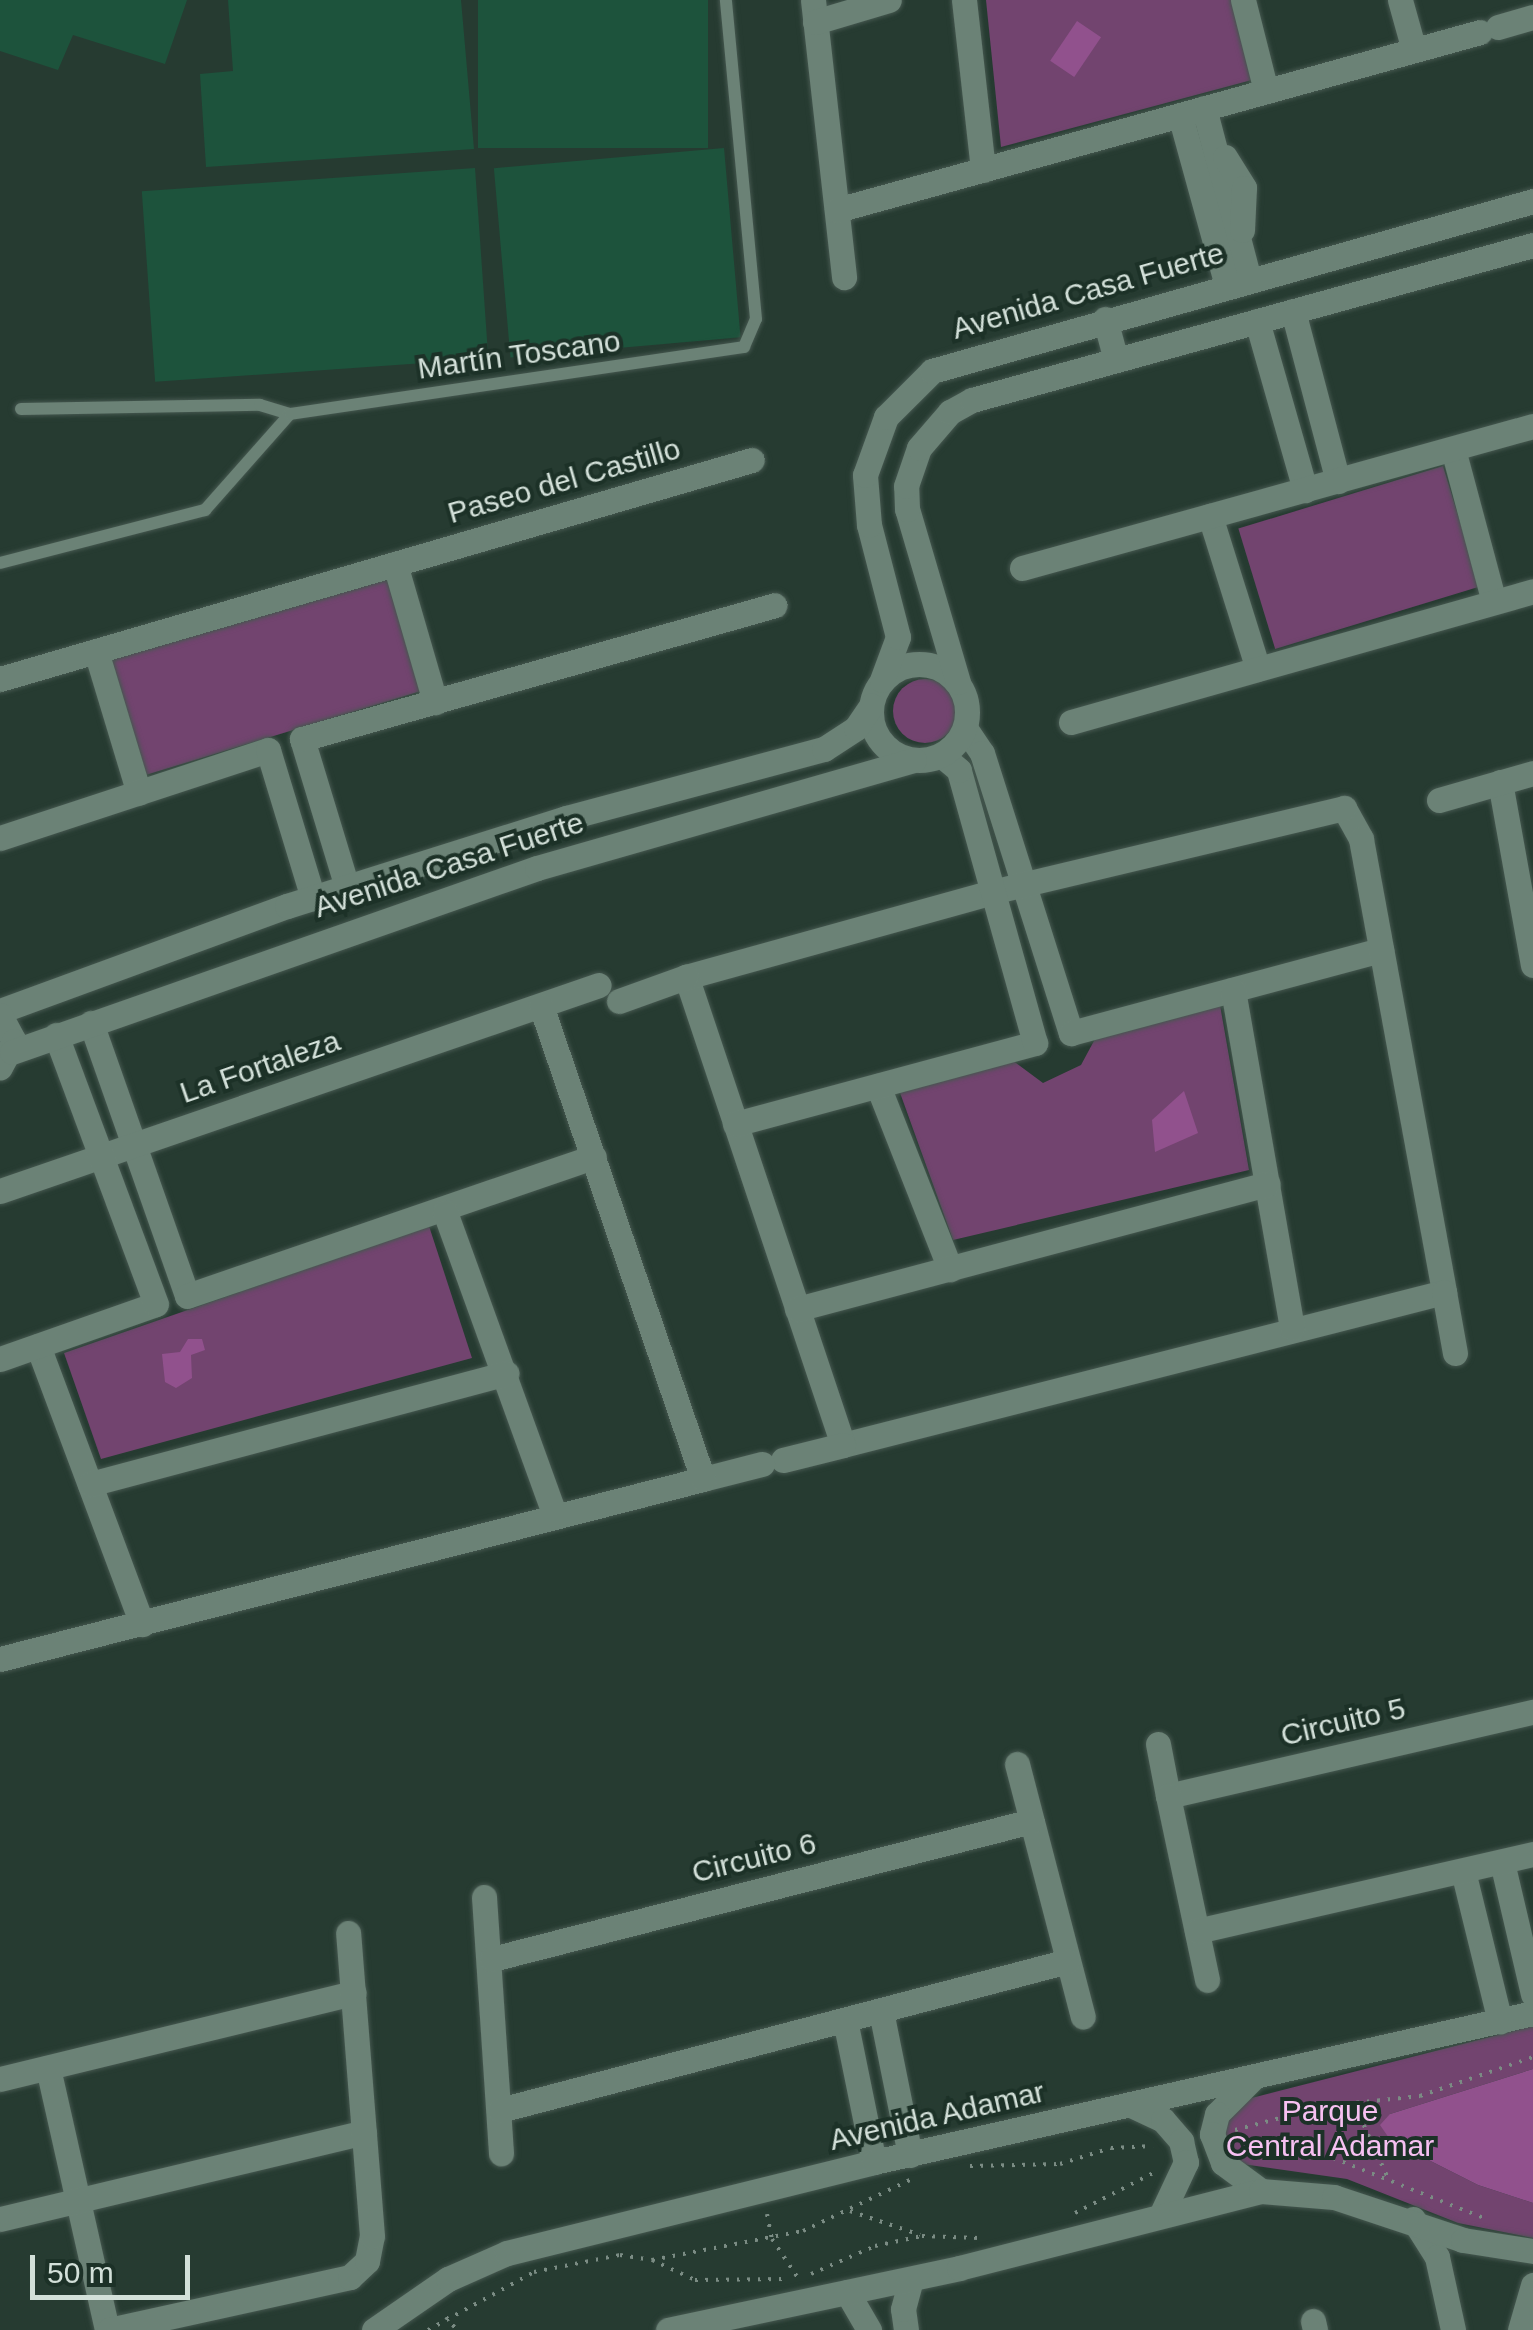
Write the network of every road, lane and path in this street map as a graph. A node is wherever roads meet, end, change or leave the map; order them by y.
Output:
1 (726, 0) edge
2 (889, 0) edge
3 (964, 0) edge
4 (1244, 0) edge
5 (1400, 0) edge
6 (814, 11) edge
7 (1533, 18) edge
8 (1414, 50) junction
9 (1266, 91) junction
10 (1192, 112) junction
11 (983, 170) junction
12 (1533, 201) edge
13 (836, 210) junction
14 (1533, 245) edge
15 (844, 277) dead end
16 (1238, 282) junction
17 (1293, 311) junction
18 (1105, 319) junction
19 (1257, 321) junction
20 (1116, 360) junction
21 (21, 409) dead end
22 (290, 414) junction
23 (1533, 426) edge
24 (1453, 448) junction
25 (752, 460) dead end
26 (1338, 480) junction
27 (1304, 490) junction
28 (1210, 516) junction
29 (0, 563) edge
30 (395, 564) junction
31 (1022, 568) dead end
32 (1533, 591) edge
33 (1494, 602) junction
34 (774, 605) dead end
35 (96, 651) junction
36 (1258, 669) junction
37 (0, 678) edge
38 (882, 680) junction
39 (958, 682) junction
40 (435, 702) junction
41 (871, 706) junction
42 (1071, 722) dead end
43 (965, 728) junction
44 (941, 755) junction
45 (914, 760) junction
46 (1533, 773) edge
47 (1500, 782) junction
48 (140, 793) junction
49 (1439, 800) dead end
50 (0, 838) edge
51 (1025, 886) junction
52 (347, 887) junction
53 (996, 891) junction
54 (313, 898) junction
55 (1381, 950) junction
56 (1533, 964) edge
57 (686, 977) junction
58 (1233, 990) junction
59 (541, 1006) junction
60 (0, 1013) edge
61 (90, 1023) junction
62 (56, 1035) junction
63 (6, 1060) edge
64 (878, 1086) junction
65 (735, 1124) junction
66 (133, 1145) junction
67 (98, 1157) junction
68 (594, 1157) junction
69 (1268, 1184) junction
70 (0, 1191) edge
71 (445, 1212) junction
72 (950, 1269) junction
73 (1444, 1292) junction
74 (797, 1309) junction
75 (1292, 1328) junction
76 (38, 1346) junction
77 (1455, 1354) dead end
78 (0, 1360) edge
79 (506, 1373) junction
80 (843, 1445) junction
81 (704, 1479) junction
82 (90, 1484) junction
83 (555, 1516) junction
84 (142, 1624) junction
85 (0, 1659) edge
86 (1533, 1712) edge
87 (1158, 1744) dead end
88 (1017, 1764) dead end
89 (1168, 1796) junction
90 (1032, 1820) junction
91 (1533, 1854) edge
92 (1502, 1862) junction
93 (1463, 1871) junction
94 (484, 1898) dead end
95 (1197, 1931) junction
96 (348, 1933) dead end
97 (492, 1959) junction
98 (1068, 1961) junction
99 (1207, 1980) dead end
100 (354, 1993) junction
101 (1533, 1994) edge
102 (882, 2011) junction
103 (1533, 2013) edge
104 (1083, 2017) dead end
105 (845, 2020) junction
106 (1500, 2022) junction
107 (1533, 2057) edge
108 (48, 2068) junction
109 (1254, 2078) junction
110 (0, 2079) edge
111 (1354, 2105) junction
112 (1133, 2106) junction
113 (500, 2110) junction
114 (364, 2132) junction
115 (1212, 2134) junction
116 (1184, 2151) junction
117 (501, 2153) dead end
118 (874, 2162) junction
119 (915, 2166) junction
120 (963, 2167) dead end
121 (1388, 2178) dead end
122 (762, 2190) junction
123 (1261, 2191) junction
124 (79, 2201) junction
125 (850, 2211) junction
126 (1162, 2211) junction
127 (1065, 2217) dead end
128 (0, 2219) edge
129 (1413, 2219) junction
130 (922, 2236) junction
131 (772, 2238) junction
132 (982, 2238) dead end
133 (1533, 2251) edge
134 (652, 2260) junction
135 (798, 2278) junction
136 (911, 2280) junction
137 (1533, 2285) edge
138 (847, 2292) junction
139 (446, 2317) junction
140 (108, 2330) edge
141 (374, 2330) edge
142 (428, 2330) edge
143 (456, 2330) edge
144 (668, 2330) edge
145 (869, 2330) edge
146 (906, 2330) edge
147 (1453, 2330) edge
148 (1520, 2330) edge

1 - 22 lane, Martín Toscano
2 - 6 street
3 - 11 street
4 - 9 street
5 - 8 street
6 - 13 street
7 - 8 street
8 - 9 street
9 - 10 street
10 - 11 street
10 - 16 street
10 - 16 street
11 - 13 street
12 - 16 street, Avenida Casa Fuerte
13 - 15 street
14 - 17 street
16 - 18 street, Avenida Casa Fuerte
17 - 19 street
17 - 26 street
18 - 20 street
18 - 38 street, Avenida Casa Fuerte
19 - 20 street
19 - 27 street
20 - 39 street
21 - 22 lane
22 - 29 lane
23 - 24 street
24 - 26 street
24 - 33 street
25 - 30 street, Paseo del Castillo
26 - 27 street
27 - 28 street
28 - 31 street
28 - 36 street
30 - 35 street, Paseo del Castillo
30 - 40 street
32 - 33 street
33 - 36 street
34 - 40 street
35 - 37 street, Paseo del Castillo
35 - 48 street
36 - 42 street
38 - 39 street
38 - 41 street
39 - 43 street
40 - 52 street
41 - 45 street
41 - 52 street, Avenida Casa Fuerte
43 - 44 street
43 - 51 street
44 - 45 street
44 - 53 street
45 - 61 street, Avenida Casa Fuerte
46 - 47 street
47 - 49 street
47 - 56 street
48 - 50 street
48 - 54 street
51 - 53 street, La Fortaleza
51 - 55 street, La Fortaleza
51 - 58 street
52 - 54 street, Avenida Casa Fuerte
53 - 57 street, La Fortaleza
53 - 64 street
54 - 60 street, Avenida Casa Fuerte
55 - 58 street
55 - 73 street
57 - 59 street, La Fortaleza
57 - 65 street
58 - 69 street
59 - 66 street, La Fortaleza
59 - 68 street
60 - 63 street
61 - 62 street, Avenida Casa Fuerte
61 - 66 street
62 - 63 street, Avenida Casa Fuerte
62 - 67 street
64 - 65 street
64 - 72 street
65 - 74 street
66 - 67 street, La Fortaleza
66 - 71 street
67 - 70 street, La Fortaleza
67 - 76 street
68 - 71 street
68 - 81 street
69 - 72 street
69 - 75 street
71 - 79 street
72 - 74 street
73 - 75 street
73 - 77 street
74 - 80 street
75 - 80 street
76 - 78 street
76 - 82 street
79 - 82 street
79 - 83 street
80 - 81 street
81 - 83 street
82 - 84 street
83 - 84 street
84 - 85 street
86 - 89 street, Circuito 5
87 - 89 street
88 - 90 street
89 - 95 street
90 - 97 street, Circuito 6
90 - 98 street
91 - 92 street
92 - 93 street
92 - 101 street
93 - 95 street
93 - 106 street
94 - 97 street
95 - 99 street
96 - 100 street
97 - 113 street
98 - 102 street
98 - 104 street
100 - 108 street
100 - 114 street
102 - 105 street
102 - 119 street
103 - 106 street, Avenida Adamar
105 - 113 street
105 - 118 street
106 - 109 street, Avenida Adamar
107 - 111 path
108 - 110 street
108 - 124 street
109 - 112 street, Avenida Adamar
109 - 115 street
111 - 115 path
111 - 121 path
112 - 116 street
112 - 119 street, Avenida Adamar
113 - 117 street
114 - 124 street
114 - 140 street
115 - 123 street
116 - 120 path
116 - 126 street
116 - 127 path
118 - 119 street, Avenida Adamar
118 - 122 street, Avenida Adamar
119 - 125 path
122 - 131 path
122 - 141 street, Avenida Adamar
123 - 126 street
123 - 129 street
124 - 128 street
124 - 140 street
125 - 130 path
125 - 131 path
126 - 136 street
129 - 133 street
129 - 147 street
130 - 132 path
130 - 135 path
131 - 134 path
131 - 135 path
134 - 135 path
134 - 139 path
136 - 138 street
136 - 146 street
137 - 148 street
138 - 144 street
138 - 145 street
139 - 142 path
139 - 143 path

